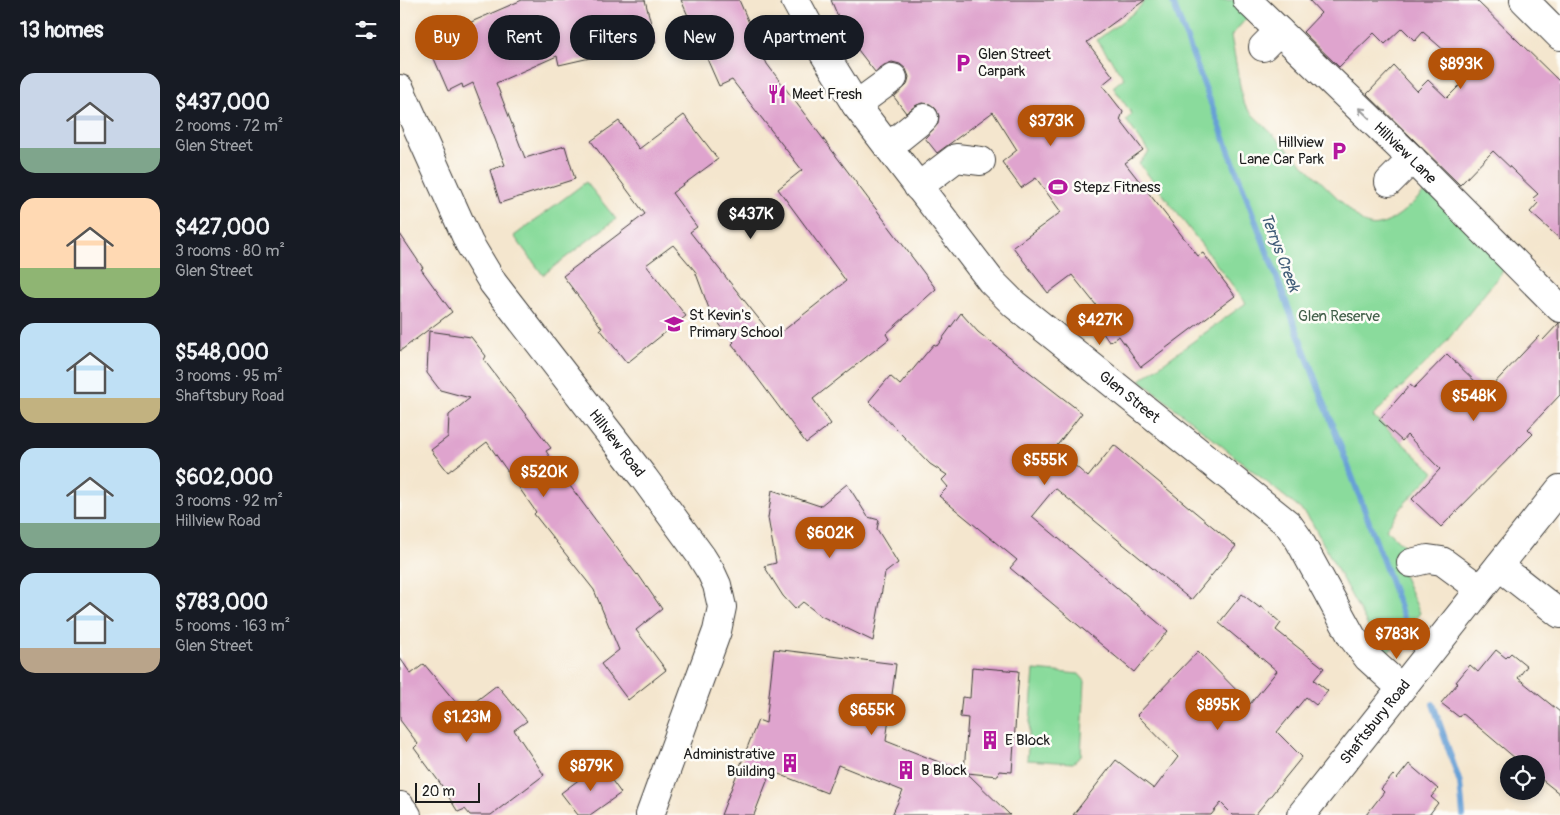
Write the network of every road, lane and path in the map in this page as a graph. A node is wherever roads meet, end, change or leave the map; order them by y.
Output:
1 (795, 0) edge
2 (1247, 0) edge
3 (1524, 0) edge
4 (1560, 36) edge
5 (893, 78) dead end
6 (400, 90) edge
7 (856, 105) junction
8 (924, 118) dead end
9 (888, 147) junction
10 (1412, 159) junction
11 (981, 161) dead end
12 (1389, 182) dead end
13 (918, 187) junction
14 (1560, 308) edge
15 (1560, 489) edge
16 (1411, 563) dead end
17 (1499, 566) junction
18 (1480, 590) junction
19 (1560, 614) edge
20 (1401, 688) junction
21 (400, 806) edge
22 (407, 815) edge
23 (650, 815) edge
24 (1301, 815) edge

1 - 7 street, Glen Street
10 -> 2 street, Hillview Lane
3 - 4 street
5 - 7 street
6 - 23 street, Hillview Road
7 - 9 street, Glen Street
8 - 9 street
9 - 13 street, Glen Street
10 - 12 street
10 - 14 street, Hillview Lane
11 - 13 street
13 - 20 street, Glen Street
15 - 17 street, Shaftsbury Road
16 - 18 street
17 - 18 street, Shaftsbury Road
17 - 19 street
18 - 20 street, Shaftsbury Road
20 - 24 street, Shaftsbury Road
21 - 22 street

